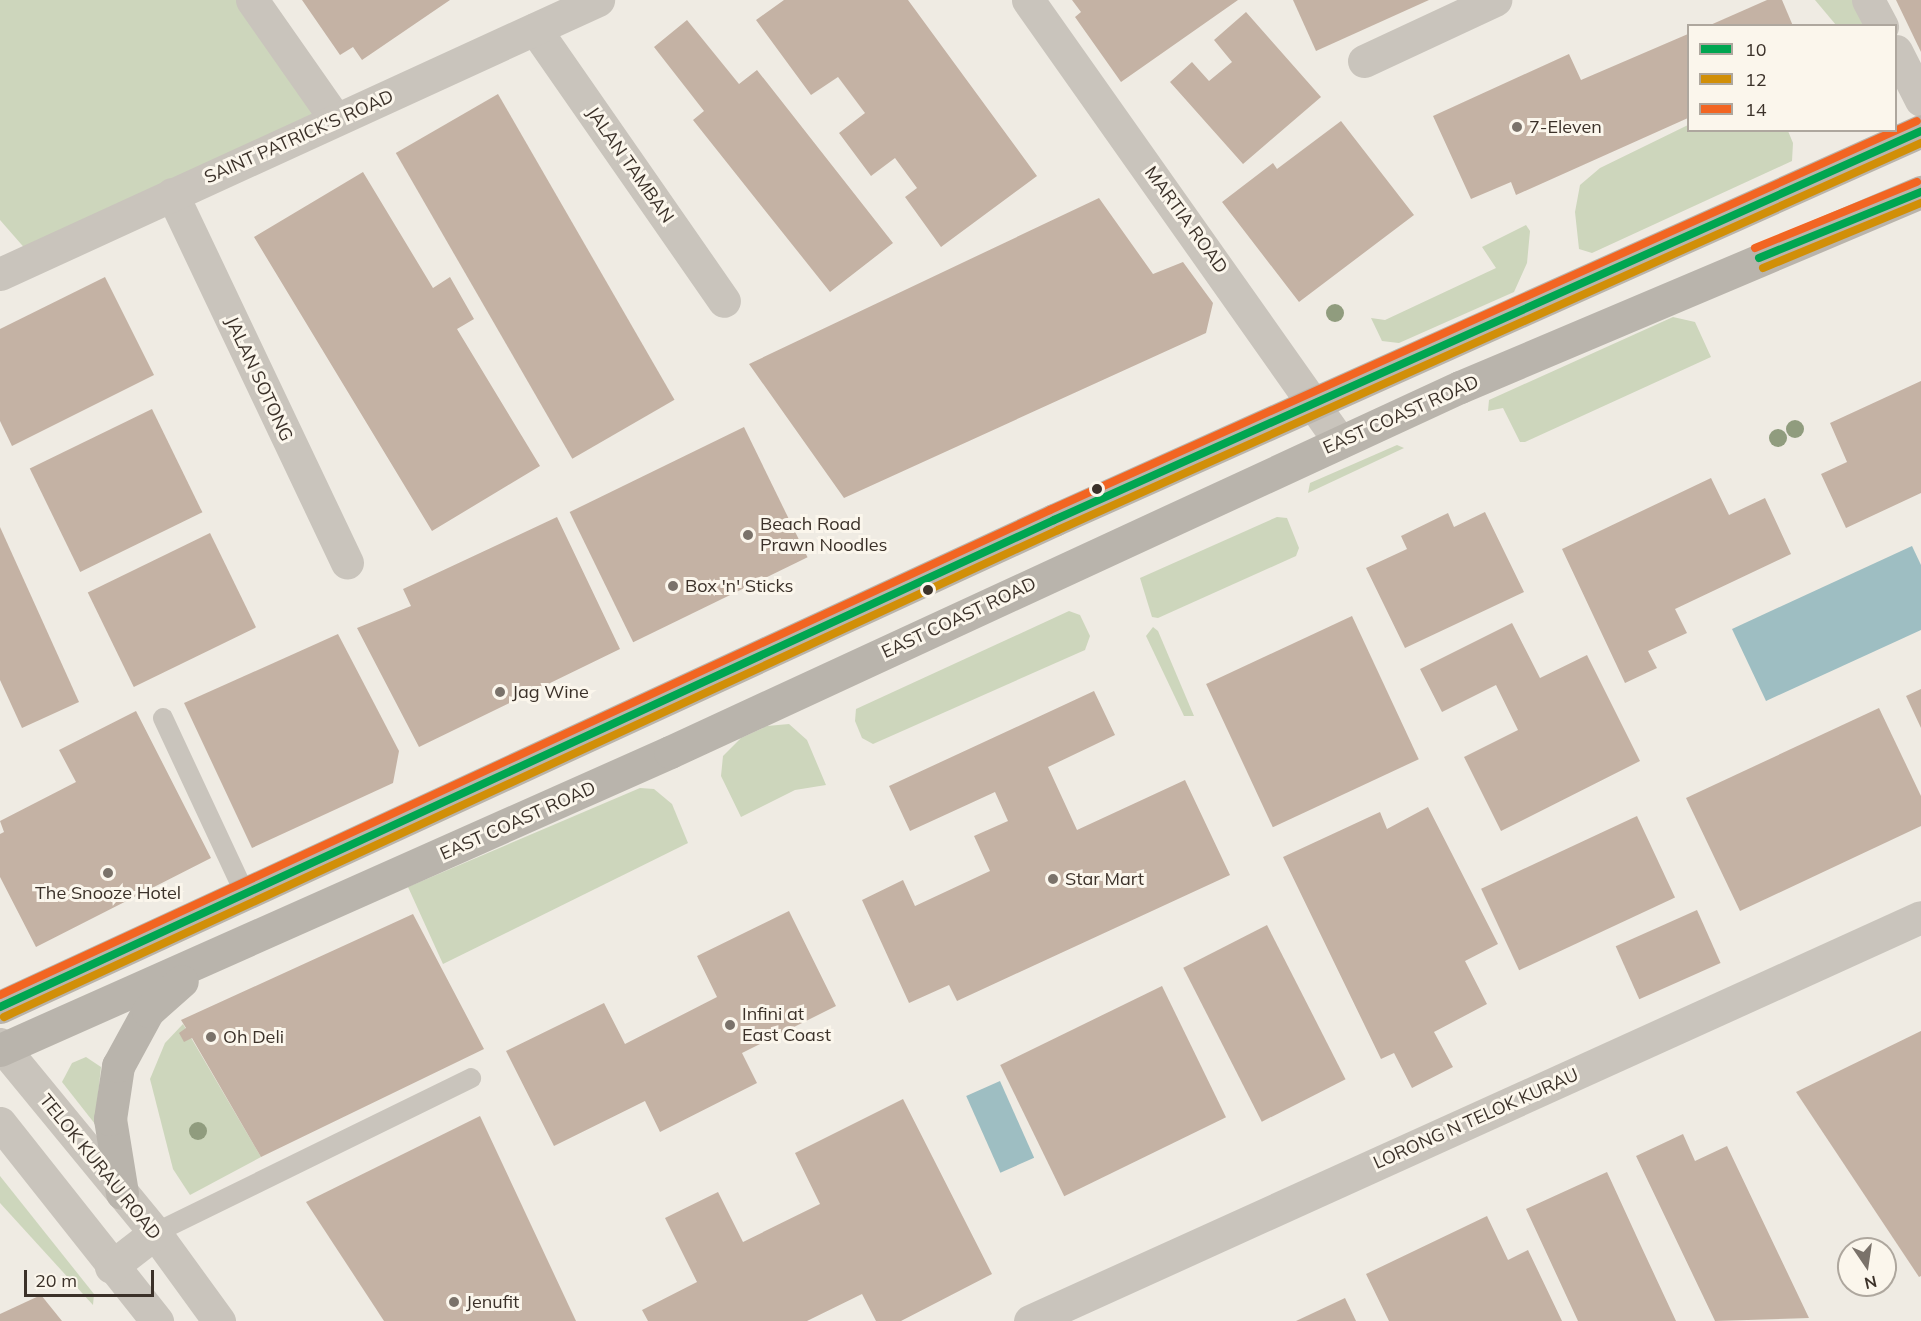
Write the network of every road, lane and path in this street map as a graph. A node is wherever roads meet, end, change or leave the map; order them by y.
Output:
1 (252, 0) edge
2 (598, 0) edge
3 (1028, 0) edge
4 (1495, 0) edge
5 (1868, 0) edge
6 (1881, 24) edge
7 (535, 29) junction
8 (1897, 53) edge
9 (1364, 61) dead end
10 (1921, 100) edge
11 (336, 120) junction
12 (1921, 131) edge
13 (1921, 192) edge
14 (172, 194) junction
15 (0, 274) edge
16 (724, 301) dead end
17 (1315, 405) junction
18 (1340, 442) junction
19 (347, 563) dead end
20 (163, 718) dead end
21 (245, 894) junction
22 (1921, 917) edge
23 (205, 959) junction
24 (0, 1007) edge
25 (1, 1048) edge
26 (471, 1078) dead end
27 (0, 1123) edge
28 (122, 1193) junction
29 (155, 1233) junction
30 (111, 1267) junction
31 (157, 1321) edge
32 (219, 1321) edge
33 (1030, 1321) edge

1 - 11 street
2 - 7 street, SAINT PATRICK'S ROAD
3 - 17 street, MARTIA ROAD
4 - 9 street
5 - 6 street
7 - 11 street, SAINT PATRICK'S ROAD
7 - 16 street, JALAN TAMBAN
8 - 10 street
11 - 14 street, SAINT PATRICK'S ROAD
12 - 17 main road
13 - 18 main road, EAST COAST ROAD
14 - 15 street, SAINT PATRICK'S ROAD
14 - 19 street, JALAN SOTONG
17 - 18 street, MARTIA ROAD
17 - 21 main road
18 - 23 main road, EAST COAST ROAD
20 - 21 lane
21 - 24 main road
22 - 33 street, LORONG N TELOK KURAU
23 - 25 main road, EAST COAST ROAD
23 - 28 main road
25 - 28 street, TELOK KURAU ROAD
26 - 29 lane
27 - 30 street
28 - 29 street, TELOK KURAU ROAD
29 - 30 street
29 - 32 street, TELOK KURAU ROAD
30 - 31 street

